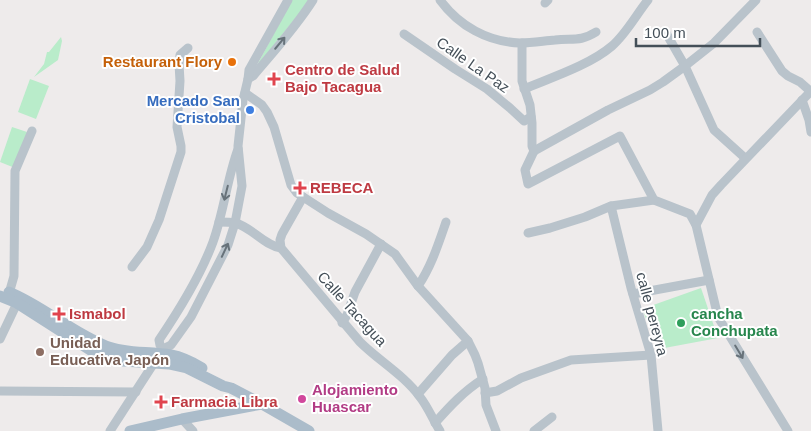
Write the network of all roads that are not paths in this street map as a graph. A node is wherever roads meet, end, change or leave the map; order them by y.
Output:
1 (288, 0) edge
2 (313, 0) edge
3 (440, 0) edge
4 (648, 0) edge
5 (756, 0) edge
6 (596, 32) dead end
7 (757, 32) dead end
8 (666, 33) dead end
9 (404, 34) dead end
10 (522, 43) junction
11 (188, 48) dead end
12 (685, 66) junction
13 (248, 79) junction
14 (524, 89) junction
15 (811, 91) edge
16 (245, 93) junction
17 (802, 100) junction
18 (527, 119) junction
19 (32, 131) dead end
20 (811, 132) edge
21 (238, 146) junction
22 (534, 151) junction
23 (745, 158) junction
24 (303, 197) junction
25 (654, 200) junction
26 (611, 206) junction
27 (219, 222) junction
28 (446, 222) dead end
29 (235, 223) junction
30 (696, 224) junction
31 (528, 233) dead end
32 (381, 244) junction
33 (281, 248) junction
34 (205, 260) junction
35 (218, 266) junction
36 (132, 268) dead end
37 (709, 280) junction
38 (192, 286) junction
39 (418, 286) junction
40 (204, 292) junction
41 (633, 294) junction
42 (9, 296) edge
43 (178, 312) junction
44 (191, 317) junction
45 (342, 323) junction
46 (0, 339) edge
47 (468, 341) junction
48 (651, 355) junction
49 (159, 356) junction
50 (483, 379) junction
51 (0, 392) edge
52 (136, 392) junction
53 (485, 393) junction
54 (418, 394) junction
55 (262, 404) junction
56 (552, 417) dead end
57 (182, 419) junction
58 (437, 427) edge
59 (144, 429) edge
60 (110, 431) edge
61 (130, 431) edge
62 (193, 431) edge
63 (309, 431) edge
64 (496, 431) edge
65 (534, 431) edge
66 (658, 431) edge
67 (788, 431) edge

1 - 13 street
13 -> 2 street
3 - 10 street
4 - 14 street
5 - 12 street
6 - 10 street
7 - 15 street
8 - 12 street
9 - 18 street, Calle La Paz
10 - 14 street
11 - 36 street
12 - 22 street
12 - 23 street
13 - 16 street
14 - 18 street
15 - 17 street
16 - 21 street
16 - 24 street
17 - 20 street
17 - 23 street
18 - 22 street
19 - 42 street
21 -> 27 street
21 - 29 street
22 - 25 street
23 - 30 street
24 - 32 street
24 - 33 street
25 - 26 street
25 - 30 street
26 - 31 street
26 - 41 street, calle pereyra
27 - 29 street
27 - 34 street
28 - 39 street
29 - 33 street
35 -> 29 street
30 - 37 street
32 - 39 street
32 - 45 street
33 - 45 street, Calle Tacagua
34 - 35 street
34 - 38 street
35 - 40 street
37 - 41 street
37 -> 67 street
38 - 40 street
38 - 43 street
39 - 47 street
40 - 44 street
41 - 48 street, calle pereyra
42 - 46 street
42 - 49 main road
43 - 44 street
43 - 49 street
44 - 49 street
45 - 54 street, Calle Tacagua
47 - 50 street
47 - 54 street
48 - 53 street
48 - 66 street, calle pereyra
49 - 52 street
49 - 55 main road
50 - 53 street
50 - 58 street
51 - 52 street
52 - 60 street
53 - 64 street
54 - 58 street, Calle Tacagua
55 - 57 main road
55 - 63 main road
56 - 65 street
57 - 59 main road
57 - 62 street
59 - 61 main road

